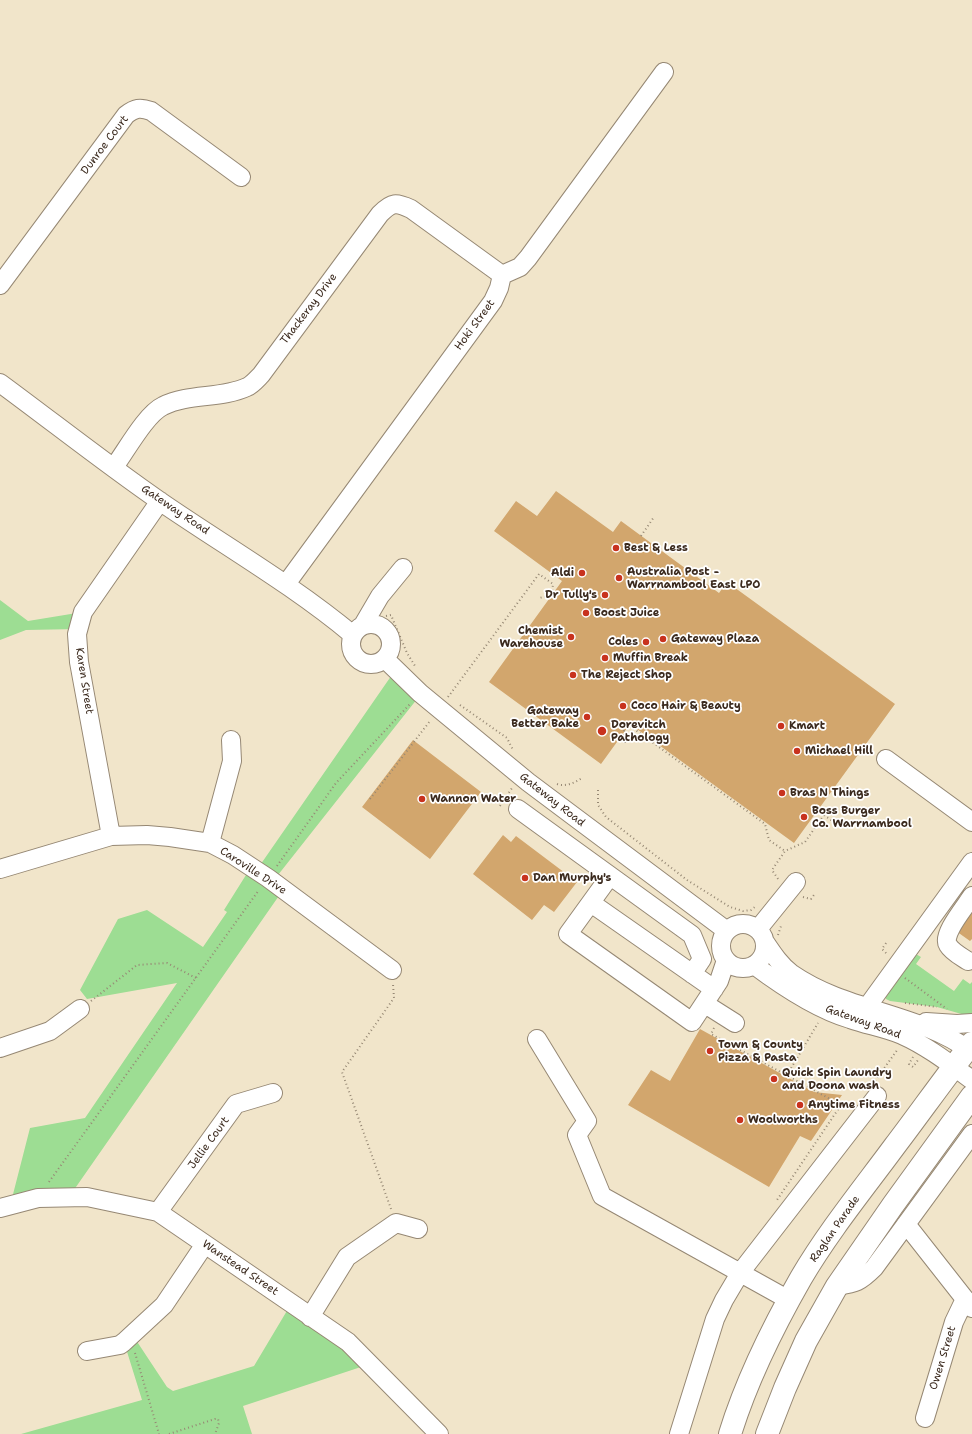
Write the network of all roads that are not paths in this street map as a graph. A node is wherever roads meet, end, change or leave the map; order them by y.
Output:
1 (664, 72) dead end
2 (241, 177) dead end
3 (502, 275) junction
4 (0, 286) edge
5 (0, 382) edge
6 (114, 468) junction
7 (160, 501) junction
8 (286, 584) junction
9 (384, 622) junction
10 (358, 630) junction
11 (385, 659) junction
12 (231, 740) dead end
13 (886, 758) dead end
14 (541, 785) junction
15 (972, 822) edge
16 (111, 836) junction
17 (210, 844) junction
18 (972, 862) edge
19 (0, 869) edge
20 (610, 876) junction
21 (798, 890) road end
22 (972, 896) edge
23 (591, 903) junction
24 (727, 931) junction
25 (767, 937) junction
26 (968, 961) dead end
27 (740, 964) junction
28 (392, 970) road end
29 (692, 974) junction
30 (713, 991) junction
31 (867, 1007) junction
32 (80, 1009) road end
33 (728, 1019) road end
34 (911, 1021) junction
35 (972, 1023) edge
36 (536, 1039) dead end
37 (0, 1048) edge
38 (971, 1048) edge
39 (954, 1067) junction
40 (972, 1080) edge
41 (875, 1090) road end
42 (273, 1092) dead end
43 (972, 1096) edge
44 (972, 1134) edge
45 (0, 1208) edge
46 (158, 1212) junction
47 (906, 1224) junction
48 (418, 1229) dead end
49 (205, 1244) junction
50 (740, 1273) junction
51 (837, 1286) junction
52 (789, 1300) junction
53 (968, 1303) edge
54 (310, 1316) junction
55 (87, 1351) dead end
56 (925, 1418) dead end
57 (439, 1434) edge
58 (679, 1434) edge
59 (730, 1434) edge
60 (767, 1434) edge

1 - 3 street
2 - 4 street, Dunroe Court
3 - 6 street, Thackeray Drive
3 - 8 street, Hoki Street
5 - 6 street, Gateway Road
6 - 7 street, Gateway Road
7 - 8 street, Gateway Road
7 - 16 street, Karen Street
8 - 10 street, Gateway Road
9 - 10 street
9 - 10 street
9 - 11 street
10 - 11 street
11 - 14 street, Gateway Road
12 - 17 street
13 - 15 street
14 - 20 street
14 - 24 street, Gateway Road
16 - 17 street, Caroville Drive
16 - 19 street, Caroville Drive
17 - 28 street, Caroville Drive
18 - 31 street
20 - 23 street
20 - 29 street
21 - 25 street
22 - 26 street
23 - 29 street
23 - 30 street
24 - 25 street
24 - 27 street
25 - 27 street
25 - 31 street, Gateway Road
27 - 30 street
27 - 39 street, Gateway Road
29 - 30 street
30 - 33 street
31 - 34 street, Gateway Road
32 - 37 street
34 - 35 street, Gateway Road
34 - 38 street, Gateway Road
36 - 50 street
38 - 39 highway, Raglan Parade
39 - 40 street, Gateway Road
39 - 52 highway, Raglan Parade
41 - 50 street
42 - 46 street, Jellie Court
43 - 51 highway
44 - 47 street
45 - 46 street, Wanstead Street
46 - 49 street, Wanstead Street
47 - 51 street
47 - 53 street
48 - 54 street
49 - 54 street, Wanstead Street
49 - 55 street
50 - 52 street
50 - 58 street
51 - 60 highway
52 - 59 highway, Raglan Parade
53 - 56 street, Owen Street
54 - 57 street, Wanstead Street

